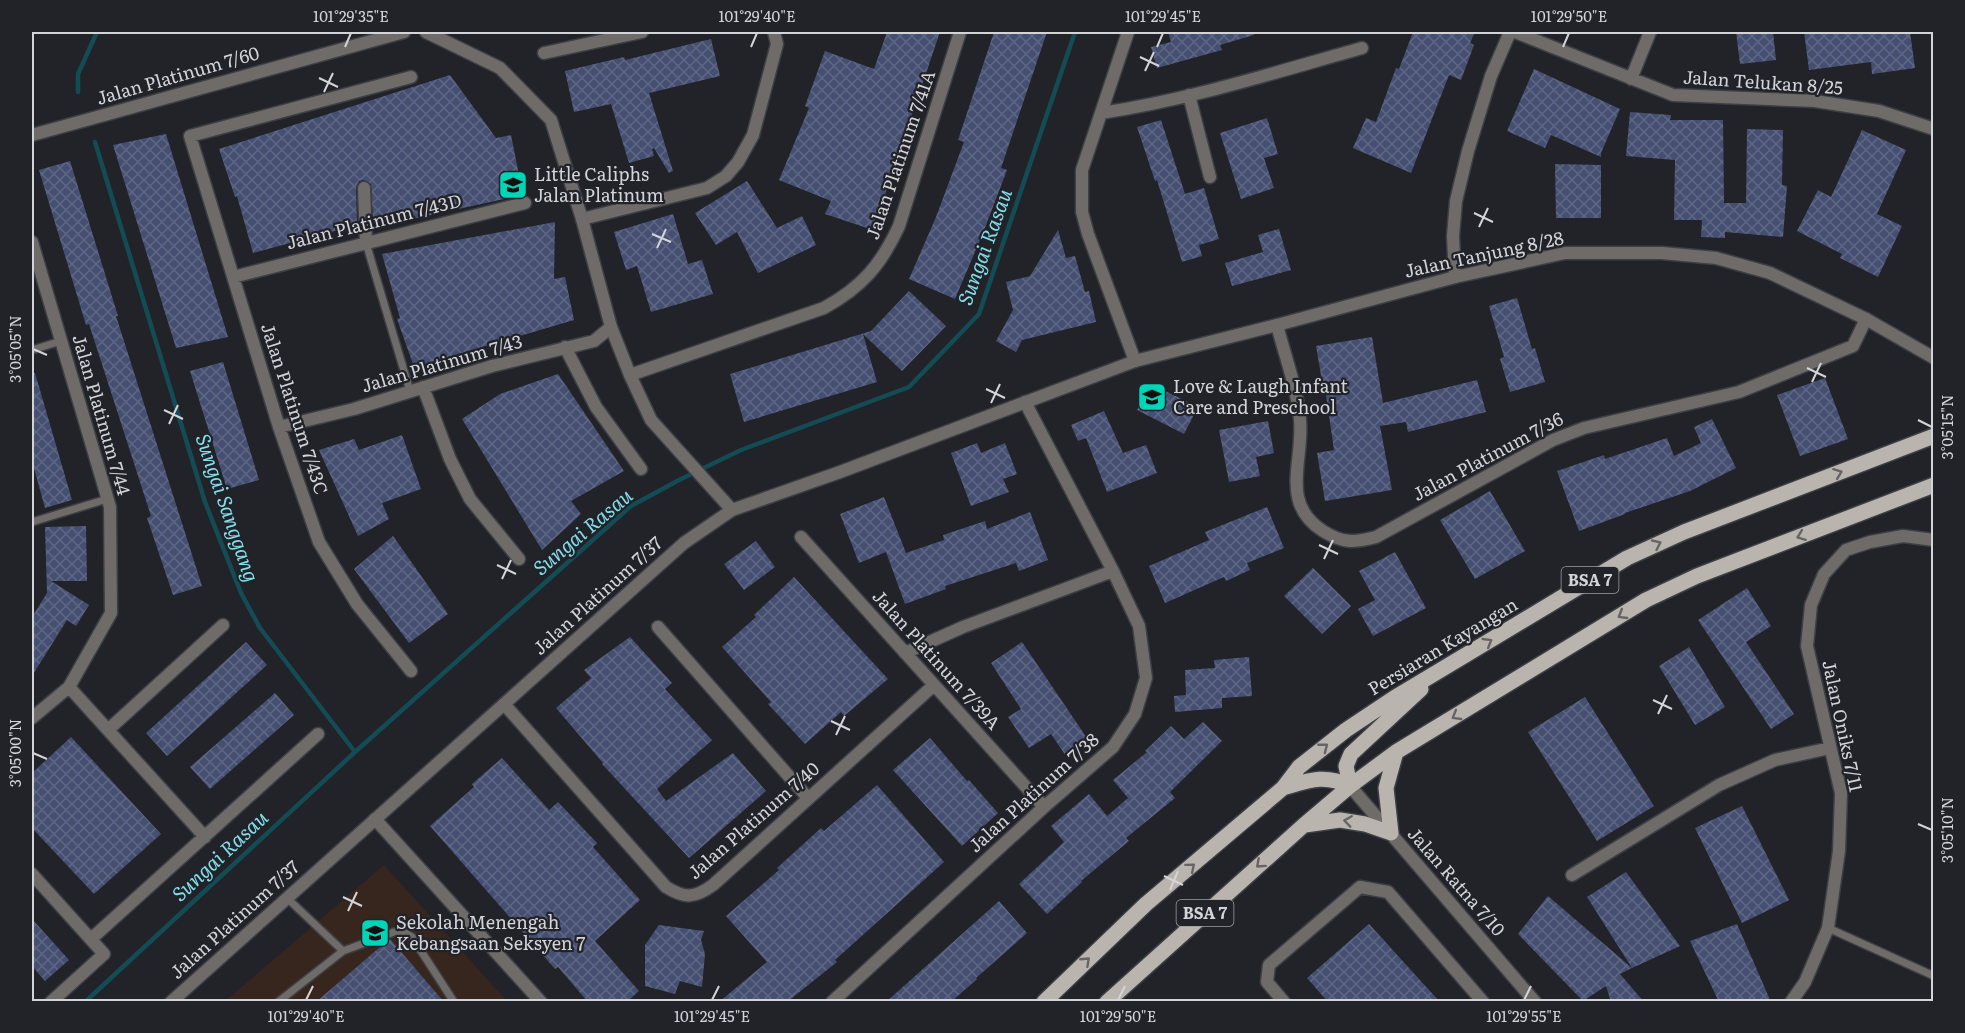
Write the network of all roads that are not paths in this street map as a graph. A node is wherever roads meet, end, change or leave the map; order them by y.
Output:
1 (404, 32) edge
2 (426, 32) edge
3 (642, 32) edge
4 (774, 32) edge
5 (960, 32) edge
6 (1128, 32) edge
7 (1510, 32) edge
8 (1515, 32) edge
9 (1650, 32) edge
10 (1362, 48) dead end
11 (544, 53) dead end
12 (411, 77) dead end
13 (1631, 79) junction
14 (1189, 95) junction
15 (1101, 113) junction
16 (1934, 129) edge
17 (32, 135) edge
18 (1210, 177) dead end
19 (364, 188) dead end
20 (525, 202) dead end
21 (582, 219) junction
22 (32, 242) edge
23 (366, 243) junction
24 (233, 277) junction
25 (1455, 277) junction
26 (1866, 319) junction
27 (1277, 325) junction
28 (611, 327) junction
29 (61, 341) junction
30 (566, 347) junction
31 (32, 350) edge
32 (1934, 358) edge
33 (1135, 361) junction
34 (630, 375) junction
35 (423, 387) junction
36 (410, 392) junction
37 (1025, 402) junction
38 (279, 427) junction
39 (1934, 436) edge
40 (641, 469) dead end
41 (1934, 485) edge
42 (108, 499) junction
43 (732, 510) junction
44 (32, 522) edge
45 (801, 537) dead end
46 (1934, 540) edge
47 (519, 560) dead end
48 (1113, 571) junction
49 (223, 625) dead end
50 (658, 627) dead end
51 (905, 652) junction
52 (1444, 668) junction
53 (411, 671) dead end
54 (934, 685) junction
55 (69, 687) junction
56 (504, 704) junction
57 (32, 718) edge
58 (108, 730) junction
59 (318, 734) dead end
60 (1830, 748) junction
61 (1396, 752) junction
62 (1350, 786) junction
63 (1283, 788) junction
64 (808, 798) junction
65 (1044, 807) junction
66 (375, 819) junction
67 (1304, 825) junction
68 (1391, 833) junction
69 (205, 837) junction
70 (32, 874) edge
71 (1572, 875) dead end
72 (287, 898) junction
73 (1828, 928) junction
74 (91, 939) junction
75 (343, 951) junction
76 (1934, 976) edge
77 (51, 1002) edge
78 (171, 1002) edge
79 (278, 1002) edge
80 (454, 1002) edge
81 (541, 1002) edge
82 (831, 1002) edge
83 (1044, 1002) edge
84 (1107, 1002) edge
85 (1284, 1002) edge
86 (1483, 1002) edge
87 (1535, 1002) edge
88 (1791, 1002) edge

1 - 17 street, Jalan Platinum 7/60
2 - 21 street
3 - 11 street
4 - 21 street
5 - 34 street, Jalan Platinum 7/41A
6 - 15 street
7 - 25 street
8 - 13 street, Jalan Telukan 8/25
9 - 13 street
10 - 14 street
12 - 24 street, Jalan Platinum 7/43C
13 - 16 street, Jalan Telukan 8/25
14 - 15 street
14 - 18 street
15 - 33 street
19 - 23 street
20 - 23 street, Jalan Platinum 7/43D
21 - 28 street
22 - 29 street, Jalan Platinum 7/44
23 - 24 street, Jalan Platinum 7/43D
23 - 36 lane
24 - 38 street, Jalan Platinum 7/43C
25 - 26 street, Jalan Tanjung 8/28
25 - 27 street, Jalan Tanjung 8/28
26 - 27 street, Jalan Platinum 7/36
26 - 32 street, Jalan Tanjung 8/28
27 - 33 street, Jalan Tanjung 8/28
28 - 30 street, Jalan Platinum 7/43
28 - 34 street
29 - 31 lane
29 - 42 street, Jalan Platinum 7/44
30 - 35 street, Jalan Platinum 7/43
30 - 40 street
33 - 37 street, Jalan Platinum 7/37
34 - 43 street
35 - 36 street, Jalan Platinum 7/43
35 - 47 street
36 - 38 street, Jalan Platinum 7/43
37 - 43 street, Jalan Platinum 7/37
37 - 48 street, Jalan Platinum 7/38
38 - 53 street, Jalan Platinum 7/43C
52 -> 39 main road, Persiaran Kayangan / BSA 7
41 -> 61 main road, BSA 7
42 - 44 lane
42 - 55 street, Jalan Platinum 7/44
43 - 56 street, Jalan Platinum 7/37
45 - 51 street, Jalan Platinum 7/39A
46 - 60 street, Jalan Oniks 7/11
48 - 51 street
48 - 65 street, Jalan Platinum 7/38
49 - 58 street
50 - 64 street
51 - 54 street, Jalan Platinum 7/39A
52 - 62 main road
63 -> 52 main road, Persiaran Kayangan / BSA 7
54 - 64 street, Jalan Platinum 7/40
54 - 65 street, Jalan Platinum 7/39A
55 - 57 street, Jalan Platinum 7/44
55 - 58 street
56 - 64 street, Jalan Platinum 7/40
56 - 66 street, Jalan Platinum 7/37
58 - 69 street
59 - 69 street
60 - 71 street
60 - 73 street, Jalan Oniks 7/11
61 - 62 main road, BSA 7
61 - 68 main road
62 - 63 main road
62 - 67 main road, BSA 7
62 - 68 street, Jalan Ratna 7/10
83 -> 63 main road, Persiaran Kayangan / BSA 7
65 - 82 street, Jalan Platinum 7/38
66 - 72 street, Jalan Platinum 7/37
66 - 81 street
68 -> 67 main road
67 -> 84 main road, BSA 7
68 - 87 street, Jalan Ratna 7/10
69 - 74 street
70 - 74 street
72 - 75 lane
72 - 78 street, Jalan Platinum 7/37
73 - 76 lane
73 - 88 street, Jalan Oniks 7/11
74 - 77 street
75 - 79 lane
75 - 80 lane
85 - 86 street

